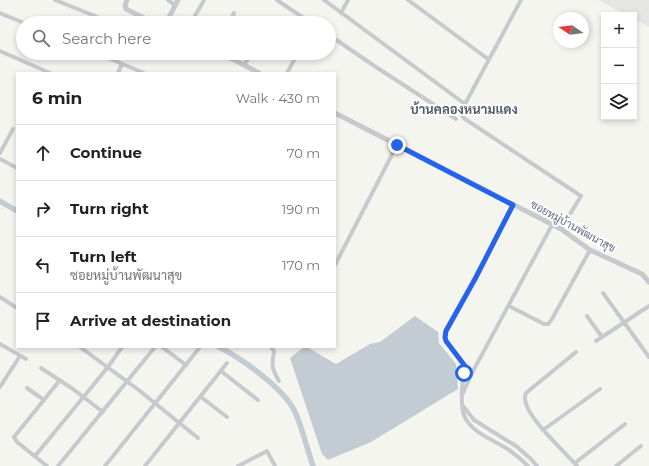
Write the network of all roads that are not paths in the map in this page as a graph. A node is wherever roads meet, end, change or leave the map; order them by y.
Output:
1 (54, 0) edge
2 (127, 0) edge
3 (168, 0) edge
4 (204, 0) edge
5 (277, 0) edge
6 (324, 0) edge
7 (348, 0) edge
8 (408, 0) edge
9 (521, 0) edge
10 (177, 2) edge
11 (0, 13) edge
12 (234, 13) dead end
13 (341, 13) junction
14 (95, 16) edge
15 (140, 16) edge
16 (170, 16) edge
17 (195, 16) edge
18 (232, 16) edge
19 (301, 16) edge
20 (16, 20) edge
21 (336, 40) edge
22 (0, 51) edge
23 (16, 58) edge
24 (488, 59) junction
25 (20, 60) edge
26 (113, 60) edge
27 (235, 60) edge
28 (248, 60) edge
29 (294, 60) edge
30 (122, 64) junction
31 (245, 65) junction
32 (48, 72) edge
33 (118, 72) edge
34 (142, 72) edge
35 (258, 72) edge
36 (288, 72) edge
37 (465, 104) junction
38 (336, 114) edge
39 (456, 119) dead end
40 (13, 129) dead end
41 (397, 145) junction
42 (0, 153) edge
43 (0, 159) edge
44 (16, 167) edge
45 (513, 205) junction
46 (552, 225) junction
47 (561, 229) junction
48 (590, 250) junction
49 (336, 263) edge
50 (649, 282) edge
51 (603, 293) dead end
52 (0, 297) edge
53 (509, 306) junction
54 (649, 306) edge
55 (16, 307) edge
56 (588, 316) dead end
57 (624, 322) junction
58 (602, 337) junction
59 (596, 341) dead end
60 (1, 346) edge
61 (81, 348) edge
62 (121, 348) edge
63 (154, 348) edge
64 (163, 348) edge
65 (199, 348) edge
66 (272, 348) edge
67 (576, 352) dead end
68 (20, 356) junction
69 (649, 357) edge
70 (26, 359) dead end
71 (227, 363) dead end
72 (186, 365) junction
73 (465, 366) junction
74 (108, 367) junction
75 (41, 368) dead end
76 (221, 371) junction
77 (472, 371) junction
78 (60, 380) junction
79 (127, 381) junction
80 (279, 381) dead end
81 (0, 387) edge
82 (27, 388) dead end
83 (600, 389) dead end
84 (462, 395) junction
85 (201, 396) junction
86 (83, 397) junction
87 (44, 400) junction
88 (258, 400) dead end
89 (155, 403) junction
90 (463, 406) junction
91 (103, 412) junction
92 (227, 417) dead end
93 (179, 423) junction
94 (625, 424) dead end
95 (543, 430) junction
96 (198, 438) dead end
97 (641, 446) dead end
98 (35, 456) junction
99 (576, 465) edge
100 (47, 466) edge
101 (58, 466) edge
102 (104, 466) edge
103 (145, 466) edge
104 (238, 466) edge
105 (275, 466) edge
106 (528, 466) edge
107 (537, 466) edge
108 (616, 466) edge

1 - 14 street
2 - 15 street
3 - 10 street
4 - 17 street
5 - 19 street
6 - 13 street
7 - 13 street
8 - 24 street
9 - 24 street
10 - 16 street
11 - 20 street
12 - 18 street
13 - 37 street
21 - 39 street
22 - 23 street
24 - 37 street
25 - 32 street
26 - 30 street
27 - 31 street
28 - 31 street
29 - 36 street
30 - 33 street
30 - 34 street
31 - 35 street
37 - 47 street
38 - 41 street, ซอยหมู่บ้านพัฒนาสุข
40 - 42 street
41 - 45 street, ซอยหมู่บ้านพัฒนาสุข
41 - 49 street
43 - 44 street
45 - 46 street, ซอยหมู่บ้านพัฒนาสุข
45 - 73 street
46 - 47 street, ซอยหมู่บ้านพัฒนาสุข
46 - 53 street
47 - 48 street, ซอยหมู่บ้านพัฒนาสุข
48 - 50 street, ซอยหมู่บ้านพัฒนาสุข
48 - 53 street
51 - 57 street
52 - 55 street
53 - 77 street
54 - 57 street
56 - 58 street
57 - 58 street
57 - 69 street
58 - 59 street
60 - 68 street
61 - 74 street
62 - 74 street
63 - 79 street
64 - 72 street
65 - 72 street
66 - 80 street
67 - 95 street
68 - 70 street
68 - 81 street
71 - 76 street
72 - 89 street
73 - 77 street
73 - 84 street
74 - 79 street
74 - 86 street
75 - 78 street
76 - 85 street
76 - 88 street
77 - 84 street
78 - 86 street
78 - 87 street
79 - 89 street
79 - 91 street
82 - 87 street
83 - 95 street
84 - 90 street
85 - 92 street
85 - 93 street
86 - 91 street
86 - 98 street
87 - 98 street
89 - 93 street
89 - 102 street
90 - 106 street
90 - 107 street
91 - 101 street
93 - 96 street
93 - 103 street
94 - 99 street
95 - 99 street
97 - 108 street
98 - 100 street
104 - 105 street

